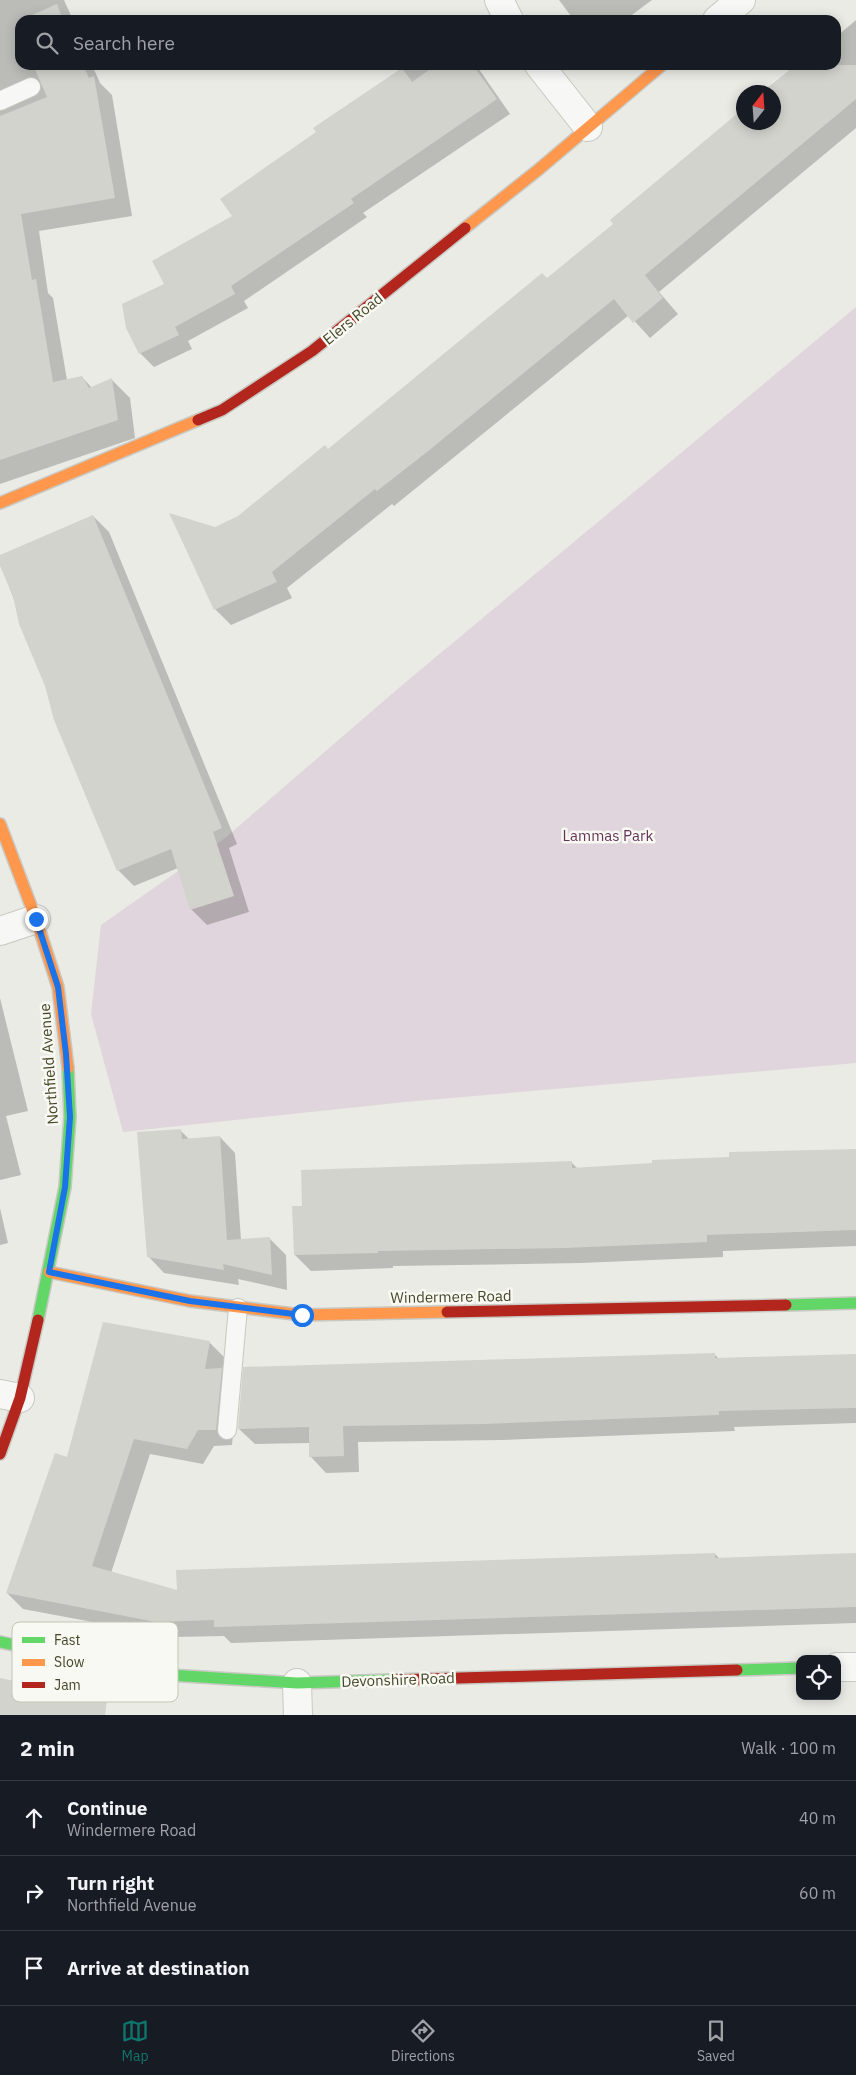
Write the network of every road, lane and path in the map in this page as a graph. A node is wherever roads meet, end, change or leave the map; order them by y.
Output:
1 (499, 0) edge
2 (741, 0) edge
3 (506, 15) edge
4 (723, 15) edge
5 (543, 70) edge
6 (656, 70) edge
7 (32, 87) dead end
8 (0, 101) edge
9 (588, 126) junction
10 (0, 504) edge
11 (0, 824) edge
12 (36, 919) junction
13 (0, 931) edge
14 (49, 1272) junction
15 (856, 1303) edge
16 (238, 1308) junction
17 (10, 1396) edge
18 (227, 1430) dead end
19 (0, 1454) edge
20 (841, 1667) edge
21 (856, 1667) edge
22 (796, 1668) edge
23 (178, 1676) edge
24 (297, 1683) junction
25 (298, 1715) edge

1 - 3 street
2 - 4 street
5 - 9 street
6 - 9 street, Elers Road
7 - 8 lane
9 - 10 street, Elers Road
11 - 12 street, Northfield Avenue
12 - 13 street
12 - 14 street, Northfield Avenue
14 - 16 street, Windermere Road
14 - 17 street, Northfield Avenue
15 - 16 street, Windermere Road
16 - 18 lane
17 - 19 street, Northfield Avenue
20 - 21 street
22 - 24 street, Devonshire Road
23 - 24 street, Devonshire Road
24 - 25 street

